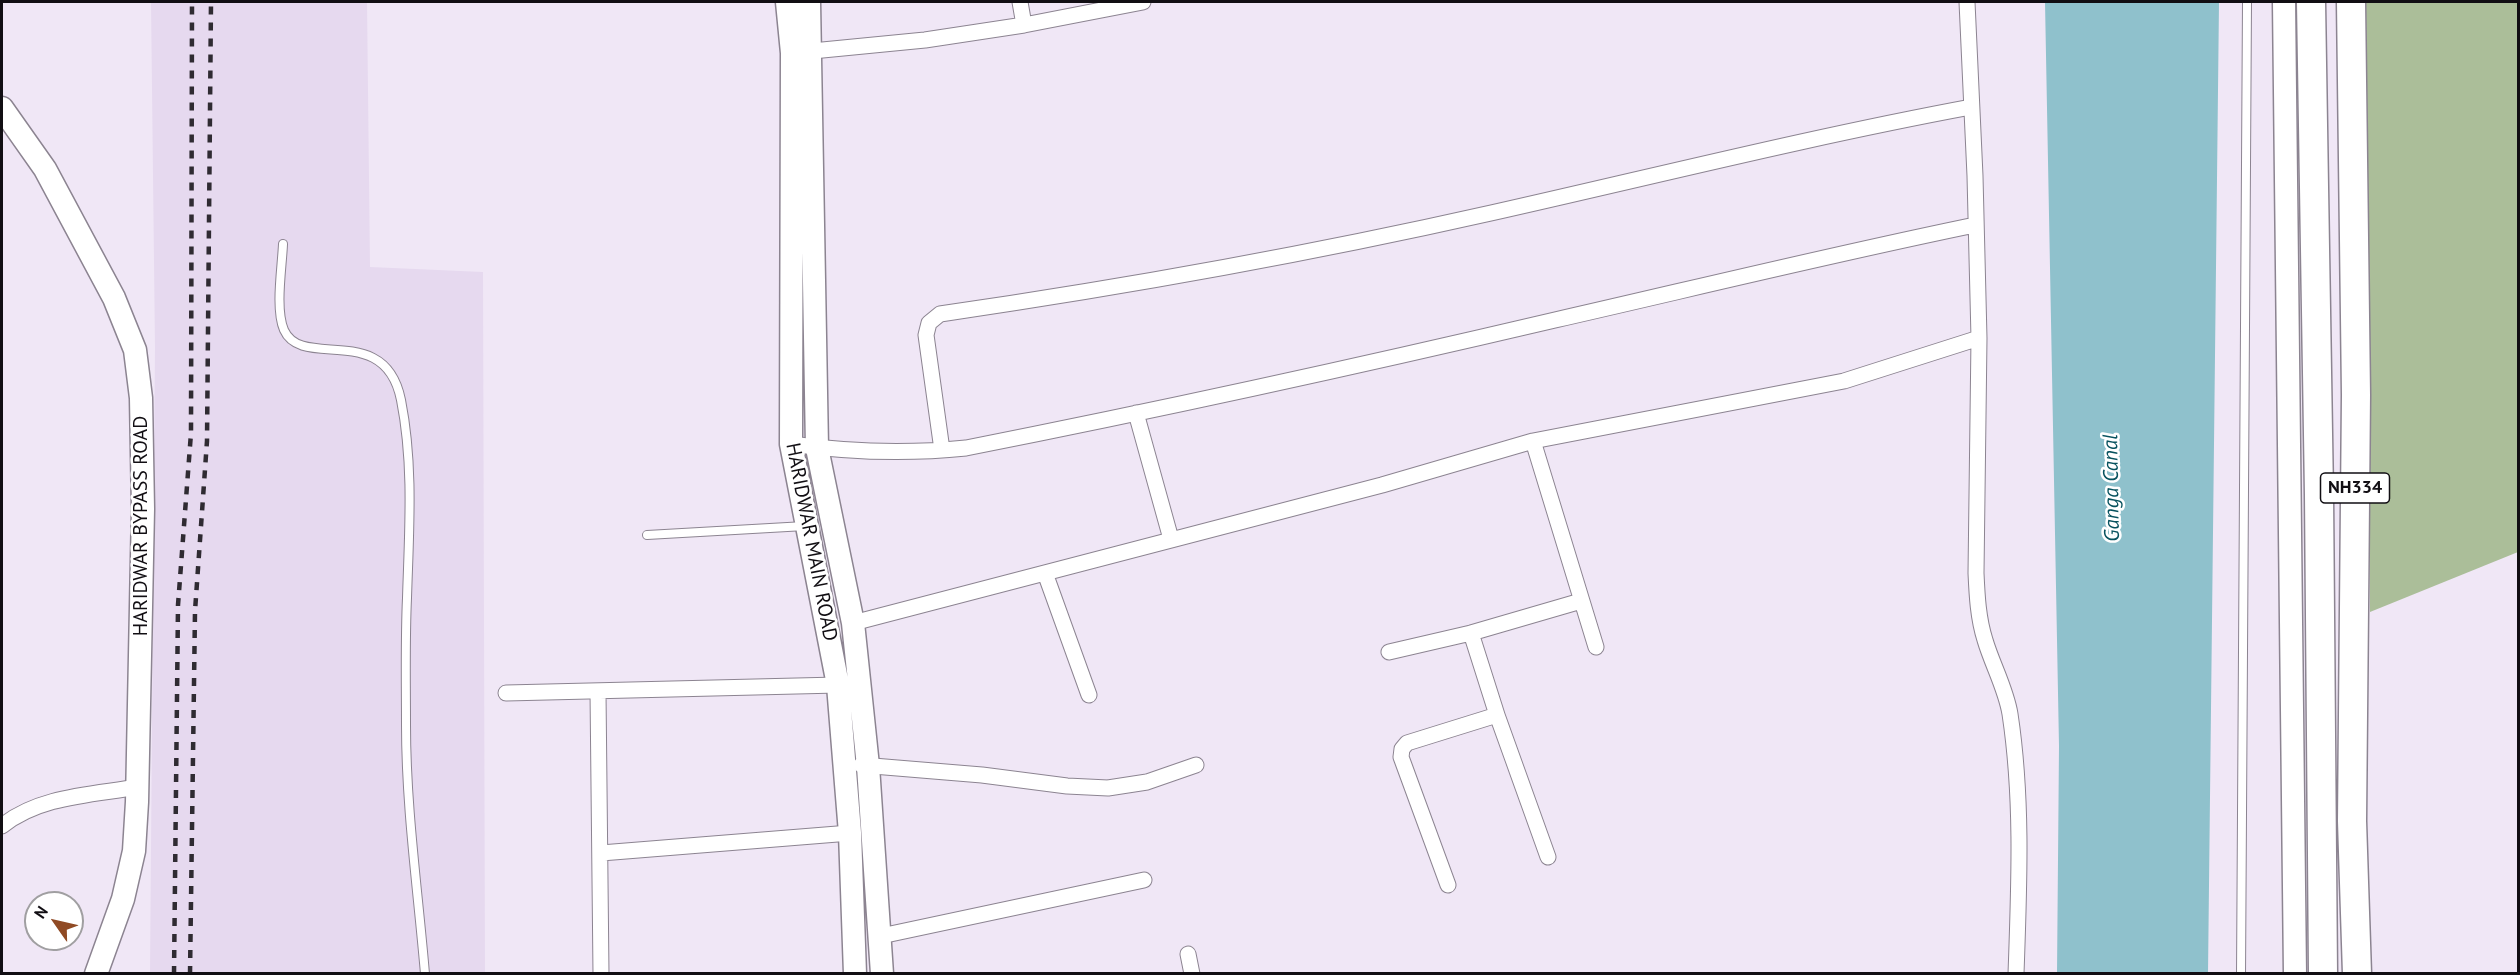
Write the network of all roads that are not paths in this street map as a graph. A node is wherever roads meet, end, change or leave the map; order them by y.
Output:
1 (788, 2) edge
2 (809, 2) edge
3 (1020, 2) edge
4 (1143, 2) edge
5 (1967, 2) edge
6 (2247, 2) edge
7 (2284, 2) edge
8 (2311, 2) edge
9 (2351, 2) edge
10 (1024, 25) junction
11 (802, 52) junction
12 (1971, 107) junction
13 (2, 108) edge
14 (1975, 225) junction
15 (283, 244) dead end
16 (1979, 338) junction
17 (1136, 413) junction
18 (1533, 441) junction
19 (790, 444) junction
20 (817, 448) junction
21 (942, 450) junction
22 (807, 526) junction
23 (647, 535) dead end
24 (1171, 539) junction
25 (1045, 573) junction
26 (1581, 601) junction
27 (853, 623) junction
28 (1471, 633) junction
29 (1596, 647) dead end
30 (1389, 652) dead end
31 (838, 685) junction
32 (598, 692) junction
33 (506, 693) dead end
34 (1089, 695) dead end
35 (1497, 715) junction
36 (844, 764) junction
37 (1196, 765) dead end
38 (868, 766) junction
39 (138, 787) junction
40 (2, 826) edge
41 (850, 833) junction
42 (601, 853) junction
43 (1548, 857) dead end
44 (1144, 880) dead end
45 (1448, 885) dead end
46 (2355, 902) junction
47 (881, 936) junction
48 (1188, 954) dead end
49 (96, 974) edge
50 (425, 974) edge
51 (601, 974) edge
52 (855, 974) edge
53 (882, 974) edge
54 (1192, 974) edge
55 (2016, 974) edge
56 (2241, 974) edge
57 (2295, 974) edge
58 (2323, 974) edge
59 (2357, 974) edge
60 (2370, 974) edge

1 - 11 main road, HARIDWAR MAIN ROAD
2 - 11 main road, HARIDWAR MAIN ROAD
3 - 10 street
4 - 10 street
5 - 12 street
6 - 56 lane
7 - 57 main road
8 - 58 highway, NH334
9 - 46 highway, NH334
10 - 11 street
11 - 19 main road, HARIDWAR MAIN ROAD
11 - 20 main road, HARIDWAR MAIN ROAD
12 - 14 street
12 - 21 street
13 - 39 main road, HARIDWAR BYPASS ROAD
14 - 16 street
14 - 17 street
15 - 50 lane
16 - 18 street
16 - 55 street
17 - 21 street
17 - 24 street
18 - 24 street
18 - 26 street
19 - 20 street
19 - 22 main road, HARIDWAR MAIN ROAD
20 - 21 street
20 - 27 main road, HARIDWAR MAIN ROAD
22 - 23 lane
22 - 31 main road, HARIDWAR MAIN ROAD
24 - 25 street
25 - 27 street
25 - 34 street
26 - 28 street
26 - 29 street
27 - 38 main road, HARIDWAR MAIN ROAD
28 - 30 street
28 - 35 street
31 - 32 street
31 - 36 main road, HARIDWAR MAIN ROAD
32 - 33 street
32 - 42 street
35 - 43 street
35 - 45 street
36 - 38 street
36 - 41 main road, HARIDWAR MAIN ROAD
37 - 38 street
38 - 47 main road, HARIDWAR MAIN ROAD
39 - 40 street
39 - 49 main road, HARIDWAR BYPASS ROAD
41 - 42 street
41 - 52 main road, HARIDWAR MAIN ROAD
42 - 51 street
44 - 47 street
46 - 59 highway, NH334
46 - 60 main road
47 - 53 main road, HARIDWAR MAIN ROAD
48 - 54 street

